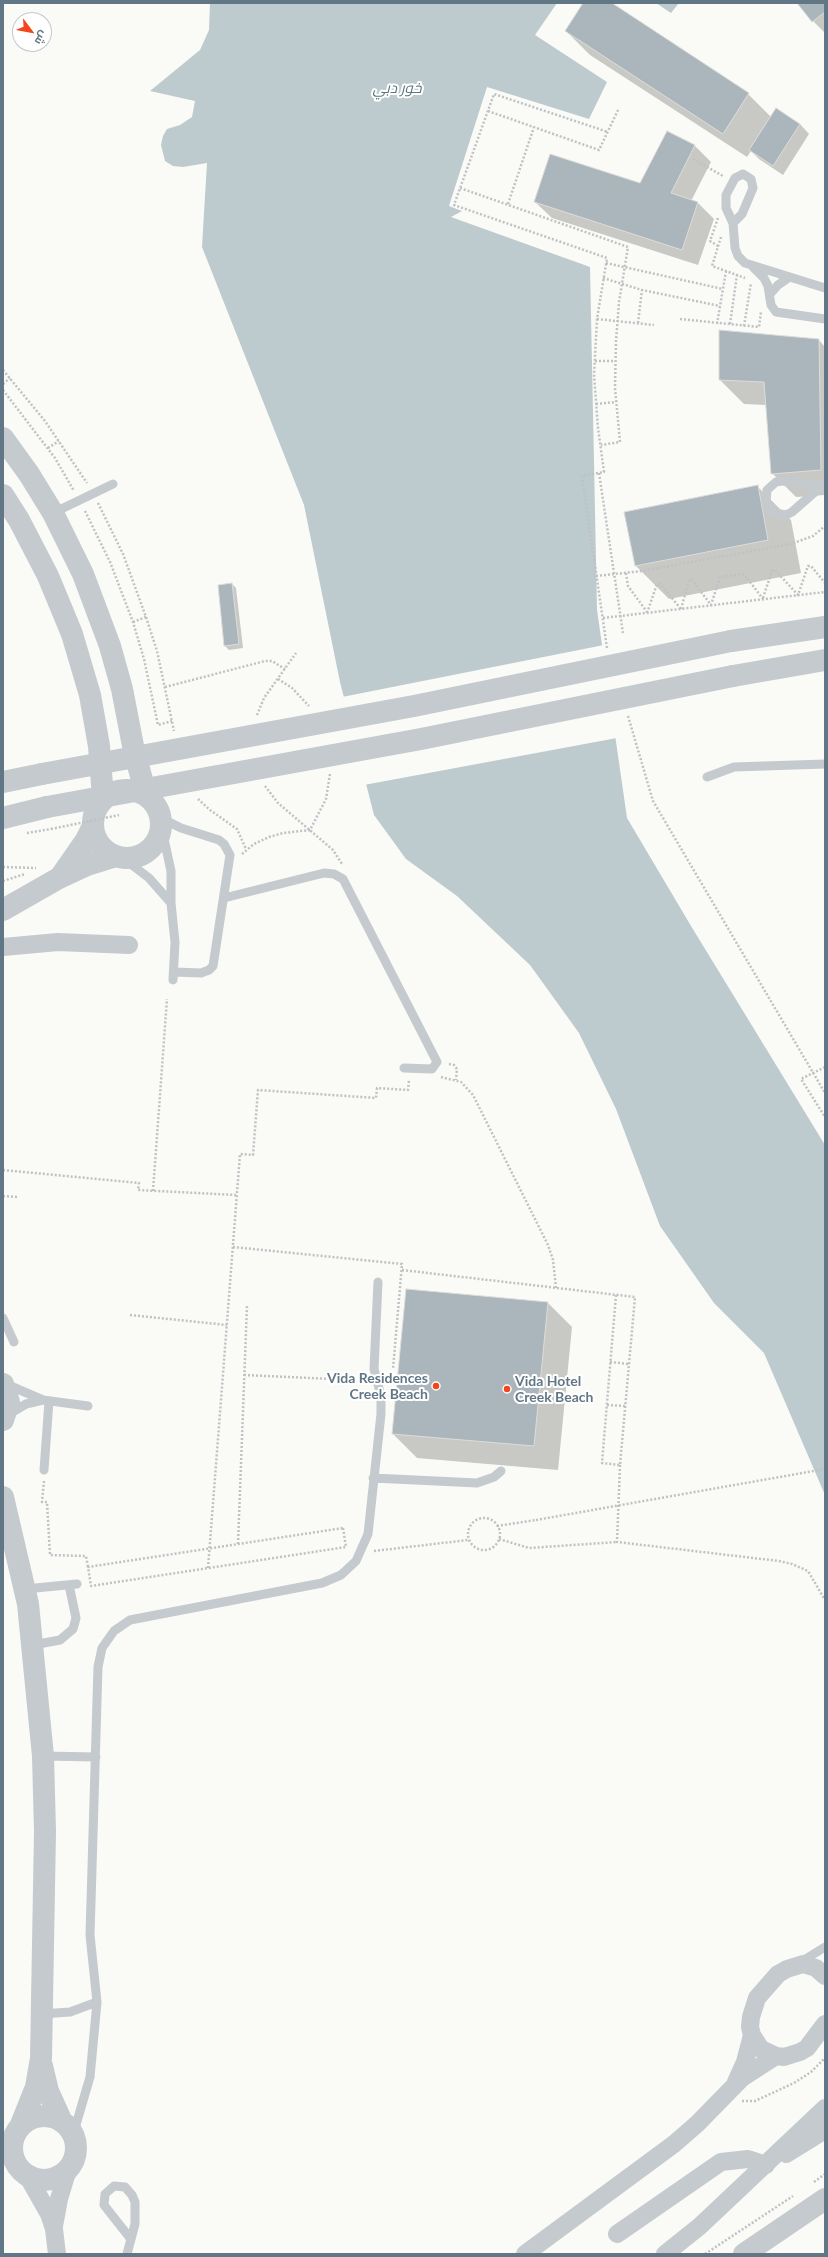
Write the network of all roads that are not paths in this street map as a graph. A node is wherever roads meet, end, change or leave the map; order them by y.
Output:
1 (733, 223) junction
2 (752, 266) junction
3 (788, 278) junction
4 (825, 288) edge
5 (770, 294) junction
6 (825, 319) edge
7 (3, 438) edge
8 (113, 484) dead end
9 (823, 484) edge
10 (3, 495) edge
11 (53, 513) junction
12 (825, 613) edge
13 (825, 627) edge
14 (802, 631) junction
15 (819, 663) edge
16 (825, 764) edge
17 (707, 777) dead end
18 (3, 782) edge
19 (146, 794) junction
20 (103, 798) junction
21 (3, 818) edge
22 (161, 821) junction
23 (92, 826) junction
24 (119, 857) junction
25 (59, 878) junction
26 (224, 898) junction
27 (170, 903) junction
28 (3, 910) edge
29 (130, 945) dead end
30 (3, 947) edge
31 (404, 1068) dead end
32 (378, 1282) dead end
33 (3, 1318) edge
34 (14, 1342) dead end
35 (3, 1383) edge
36 (46, 1401) junction
37 (88, 1406) dead end
38 (4, 1419) edge
39 (44, 1470) road end
40 (501, 1471) dead end
41 (373, 1478) junction
42 (3, 1497) edge
43 (25, 1589) junction
44 (33, 1645) junction
45 (43, 1756) junction
46 (96, 1757) junction
47 (825, 1947) edge
48 (796, 1965) junction
49 (825, 1976) edge
50 (96, 2002) junction
51 (41, 2014) junction
52 (825, 2024) edge
53 (752, 2035) junction
54 (776, 2056) junction
55 (41, 2058) junction
56 (731, 2090) junction
57 (825, 2108) edge
58 (20, 2127) junction
59 (68, 2128) junction
60 (825, 2130) edge
61 (766, 2165) junction
62 (68, 2169) junction
63 (27, 2175) junction
64 (818, 2191) edge
65 (54, 2229) junction
66 (617, 2234) dead end
67 (130, 2238) junction
68 (57, 2254) edge
69 (127, 2254) edge
70 (525, 2254) edge
71 (665, 2254) edge
72 (744, 2254) edge

1 - 1 lane
1 - 2 lane
2 - 3 lane
2 - 5 lane
3 - 4 lane
3 - 5 lane
5 - 6 lane
7 - 11 street
8 - 11 lane
9 - 9 lane
10 - 20 street
11 - 19 street
12 - 14 street
13 - 14 street
14 - 18 street, bridge
15 - 21 street, bridge
16 - 17 lane
19 - 20 street
19 - 22 street
20 - 23 street
22 - 24 street
22 - 26 lane
22 - 27 lane
23 - 24 street
23 - 25 street
24 - 25 street
24 - 27 lane
25 - 28 street
26 - 27 lane
26 - 31 lane
29 - 30 street
32 - 41 lane
33 - 34 lane
35 - 36 lane
35 - 38 street
36 - 37 lane
36 - 38 lane
36 - 39 lane
40 - 41 lane
41 - 46 lane
42 - 43 street
43 - 44 street
43 - 44 lane
44 - 45 street
45 - 46 lane
45 - 51 street
46 - 50 lane
47 - 48 lane
48 - 49 street
48 - 53 street
50 - 51 lane
50 - 59 lane
51 - 55 street
52 - 54 street
53 - 54 street
53 - 56 street
54 - 56 street
55 - 58 street
55 - 59 street
56 - 70 street
57 - 61 street
58 - 59 street
58 - 63 street
59 - 62 street
60 - 61 street
61 - 66 street
61 - 71 street
62 - 63 street
62 - 65 street
63 - 65 street
64 - 72 street
65 - 68 street
67 - 67 lane
67 - 69 lane

